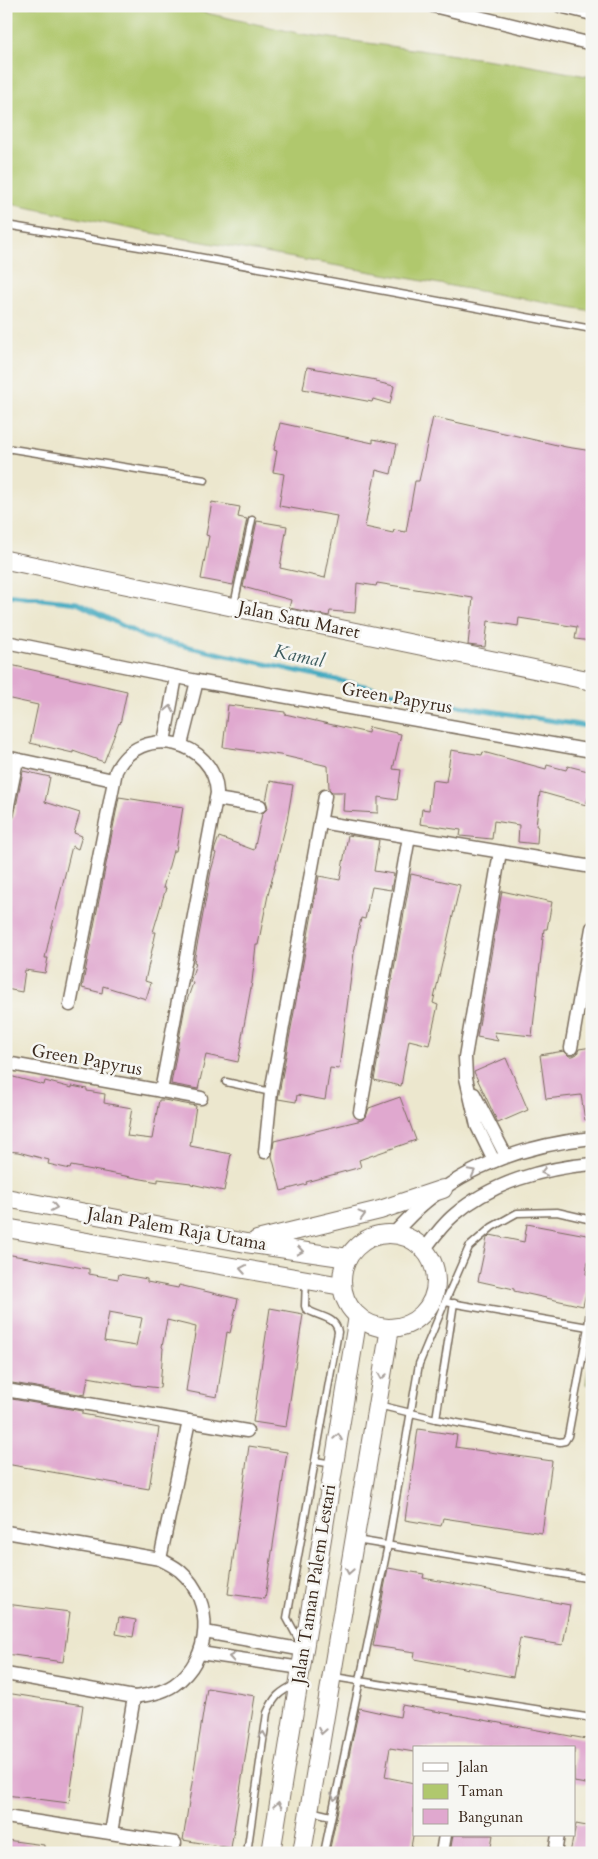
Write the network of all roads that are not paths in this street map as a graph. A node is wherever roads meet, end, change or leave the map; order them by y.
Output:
1 (433, 6) edge
2 (560, 6) edge
3 (462, 10) edge
4 (592, 14) edge
5 (592, 44) edge
6 (6, 225) edge
7 (592, 329) edge
8 (6, 448) edge
9 (205, 480) dead end
10 (252, 520) dead end
11 (6, 560) edge
12 (234, 606) junction
13 (6, 642) edge
14 (176, 676) junction
15 (592, 680) edge
16 (197, 681) junction
17 (164, 742) junction
18 (181, 745) junction
19 (592, 750) edge
20 (11, 759) edge
21 (113, 780) junction
22 (326, 796) dead end
23 (216, 799) junction
24 (260, 806) dead end
25 (6, 815) edge
26 (320, 822) junction
27 (409, 837) junction
28 (500, 852) junction
29 (592, 867) edge
30 (592, 928) edge
31 (70, 1005) dead end
32 (571, 1048) dead end
33 (6, 1063) edge
34 (226, 1082) dead end
35 (161, 1091) junction
36 (272, 1092) junction
37 (201, 1098) dead end
38 (360, 1112) dead end
39 (592, 1138) edge
40 (265, 1152) dead end
41 (500, 1158) junction
42 (592, 1164) edge
43 (442, 1189) junction
44 (6, 1198) edge
45 (592, 1220) edge
46 (6, 1228) edge
47 (393, 1234) junction
48 (246, 1242) junction
49 (424, 1250) junction
50 (348, 1258) junction
51 (306, 1280) junction
52 (342, 1286) junction
53 (592, 1291) edge
54 (445, 1302) junction
55 (454, 1304) junction
56 (358, 1316) junction
57 (588, 1327) junction
58 (390, 1328) junction
59 (6, 1390) edge
60 (377, 1405) junction
61 (410, 1412) junction
62 (436, 1419) junction
63 (189, 1421) junction
64 (247, 1430) dead end
65 (315, 1461) junction
66 (334, 1464) junction
67 (6, 1532) edge
68 (354, 1539) junction
69 (388, 1545) junction
70 (160, 1559) junction
71 (592, 1579) edge
72 (205, 1632) junction
73 (304, 1650) junction
74 (200, 1653) junction
75 (6, 1674) edge
76 (300, 1675) junction
77 (331, 1677) junction
78 (358, 1680) junction
79 (134, 1697) junction
80 (592, 1718) edge
81 (308, 1811) junction
82 (6, 1816) edge
83 (331, 1816) junction
84 (111, 1833) junction
85 (445, 1836) edge
86 (558, 1836) edge
87 (175, 1843) dead end
88 (247, 1853) edge
89 (271, 1853) edge
90 (302, 1853) edge
91 (324, 1853) edge
92 (442, 1853) edge
93 (555, 1853) edge

1 - 3 street
2 - 4 street
3 - 5 street
6 - 7 lane
8 - 9 lane
10 - 12 lane
11 - 12 street, Jalan Satu Maret
12 - 15 street, Jalan Satu Maret
13 - 14 street, Green Papyrus
14 - 16 street, Green Papyrus
17 -> 14 street
16 - 18 street
16 - 19 street, Green Papyrus
17 - 18 street, Green Papyrus
17 - 21 street, Green Papyrus
18 - 23 street, Green Papyrus
20 - 21 street
20 - 25 street
21 - 31 street, Green Papyrus
22 - 26 street
23 - 24 street
23 - 35 street, Green Papyrus
26 - 27 street
26 - 36 street
27 - 28 street
27 - 38 street
28 - 29 street
28 - 41 street
30 - 32 street
33 - 35 street, Green Papyrus
34 - 36 lane
35 - 37 street, Green Papyrus
36 - 40 street
39 - 41 street
43 -> 41 street
42 -> 49 street
43 - 47 street
48 -> 43 street
44 -> 48 street, Jalan Palem Raja Utama
45 - 54 lane
51 -> 46 street, Jalan Palem Raja Utama
47 - 49 street
47 - 50 street
48 -> 50 street, Jalan Palem Raja Utama
49 - 58 street
50 - 52 street
51 - 52 street, Jalan Palem Raja Utama
51 - 65 lane
52 - 56 street
53 - 57 lane
54 - 55 lane
54 - 61 lane
55 - 57 lane
55 - 62 lane
56 - 58 street
66 -> 56 street, Jalan Taman Palem Lestari
57 - 62 lane
58 -> 60 street, Jalan Taman Palem Lestari
59 - 63 street
60 - 61 lane
60 - 68 street, Jalan Taman Palem Lestari
61 - 62 lane
61 - 69 lane
63 - 64 street
63 - 70 street
65 - 66 lane
65 - 73 lane
66 - 73 street, Jalan Taman Palem Lestari
67 - 70 street
68 - 69 lane
68 -> 77 street, Jalan Taman Palem Lestari
69 - 71 lane
69 - 78 lane
70 - 72 street
72 - 73 street
72 - 74 street
73 - 76 street, Jalan Taman Palem Lestari
76 -> 74 street
74 - 79 street
75 - 79 street
88 -> 76 lane
89 -> 76 street, Jalan Taman Palem Lestari
77 - 78 lane
77 -> 81 street, Jalan Taman Palem Lestari
78 - 80 lane
78 -> 83 lane
79 - 84 street
81 - 83 lane
81 - 90 street, Jalan Taman Palem Lestari
82 - 84 street
83 - 91 lane
84 - 87 street
85 - 92 street
86 - 93 street

